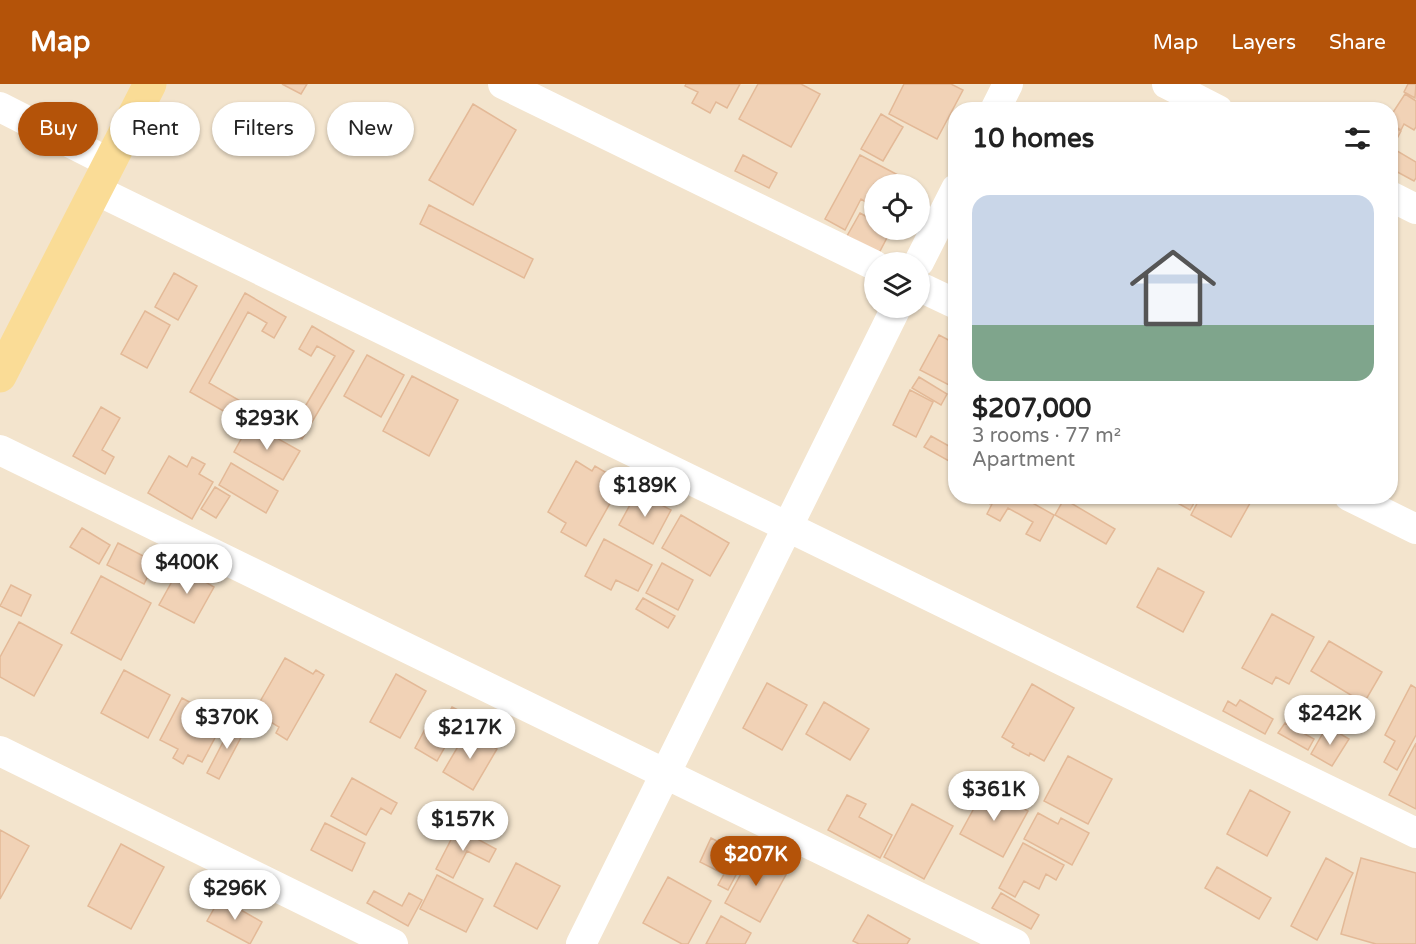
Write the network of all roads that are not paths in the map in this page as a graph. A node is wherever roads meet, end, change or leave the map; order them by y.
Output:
1 (150, 84) edge
2 (503, 84) edge
3 (1008, 84) edge
4 (1167, 84) edge
5 (999, 102) edge
6 (1202, 102) edge
7 (0, 107) edge
8 (103, 176) junction
9 (1398, 200) edge
10 (948, 205) edge
11 (1416, 208) edge
12 (924, 252) edge
13 (864, 260) edge
14 (930, 292) edge
15 (948, 300) edge
16 (891, 318) edge
17 (0, 376) edge
18 (0, 450) edge
19 (1365, 504) edge
20 (788, 527) junction
21 (1416, 529) edge
22 (0, 751) edge
23 (665, 774) junction
24 (1416, 833) edge
25 (393, 944) edge
26 (581, 944) edge
27 (1016, 944) edge

1 - 8 main road
2 - 13 street
3 - 5 street
4 - 6 street
7 - 8 street
8 - 17 main road
8 - 20 street
9 - 11 street
10 - 12 street
14 - 15 street
16 - 20 street
18 - 23 street
19 - 21 street
20 - 23 street
20 - 24 street
22 - 25 street
23 - 26 street
23 - 27 street

